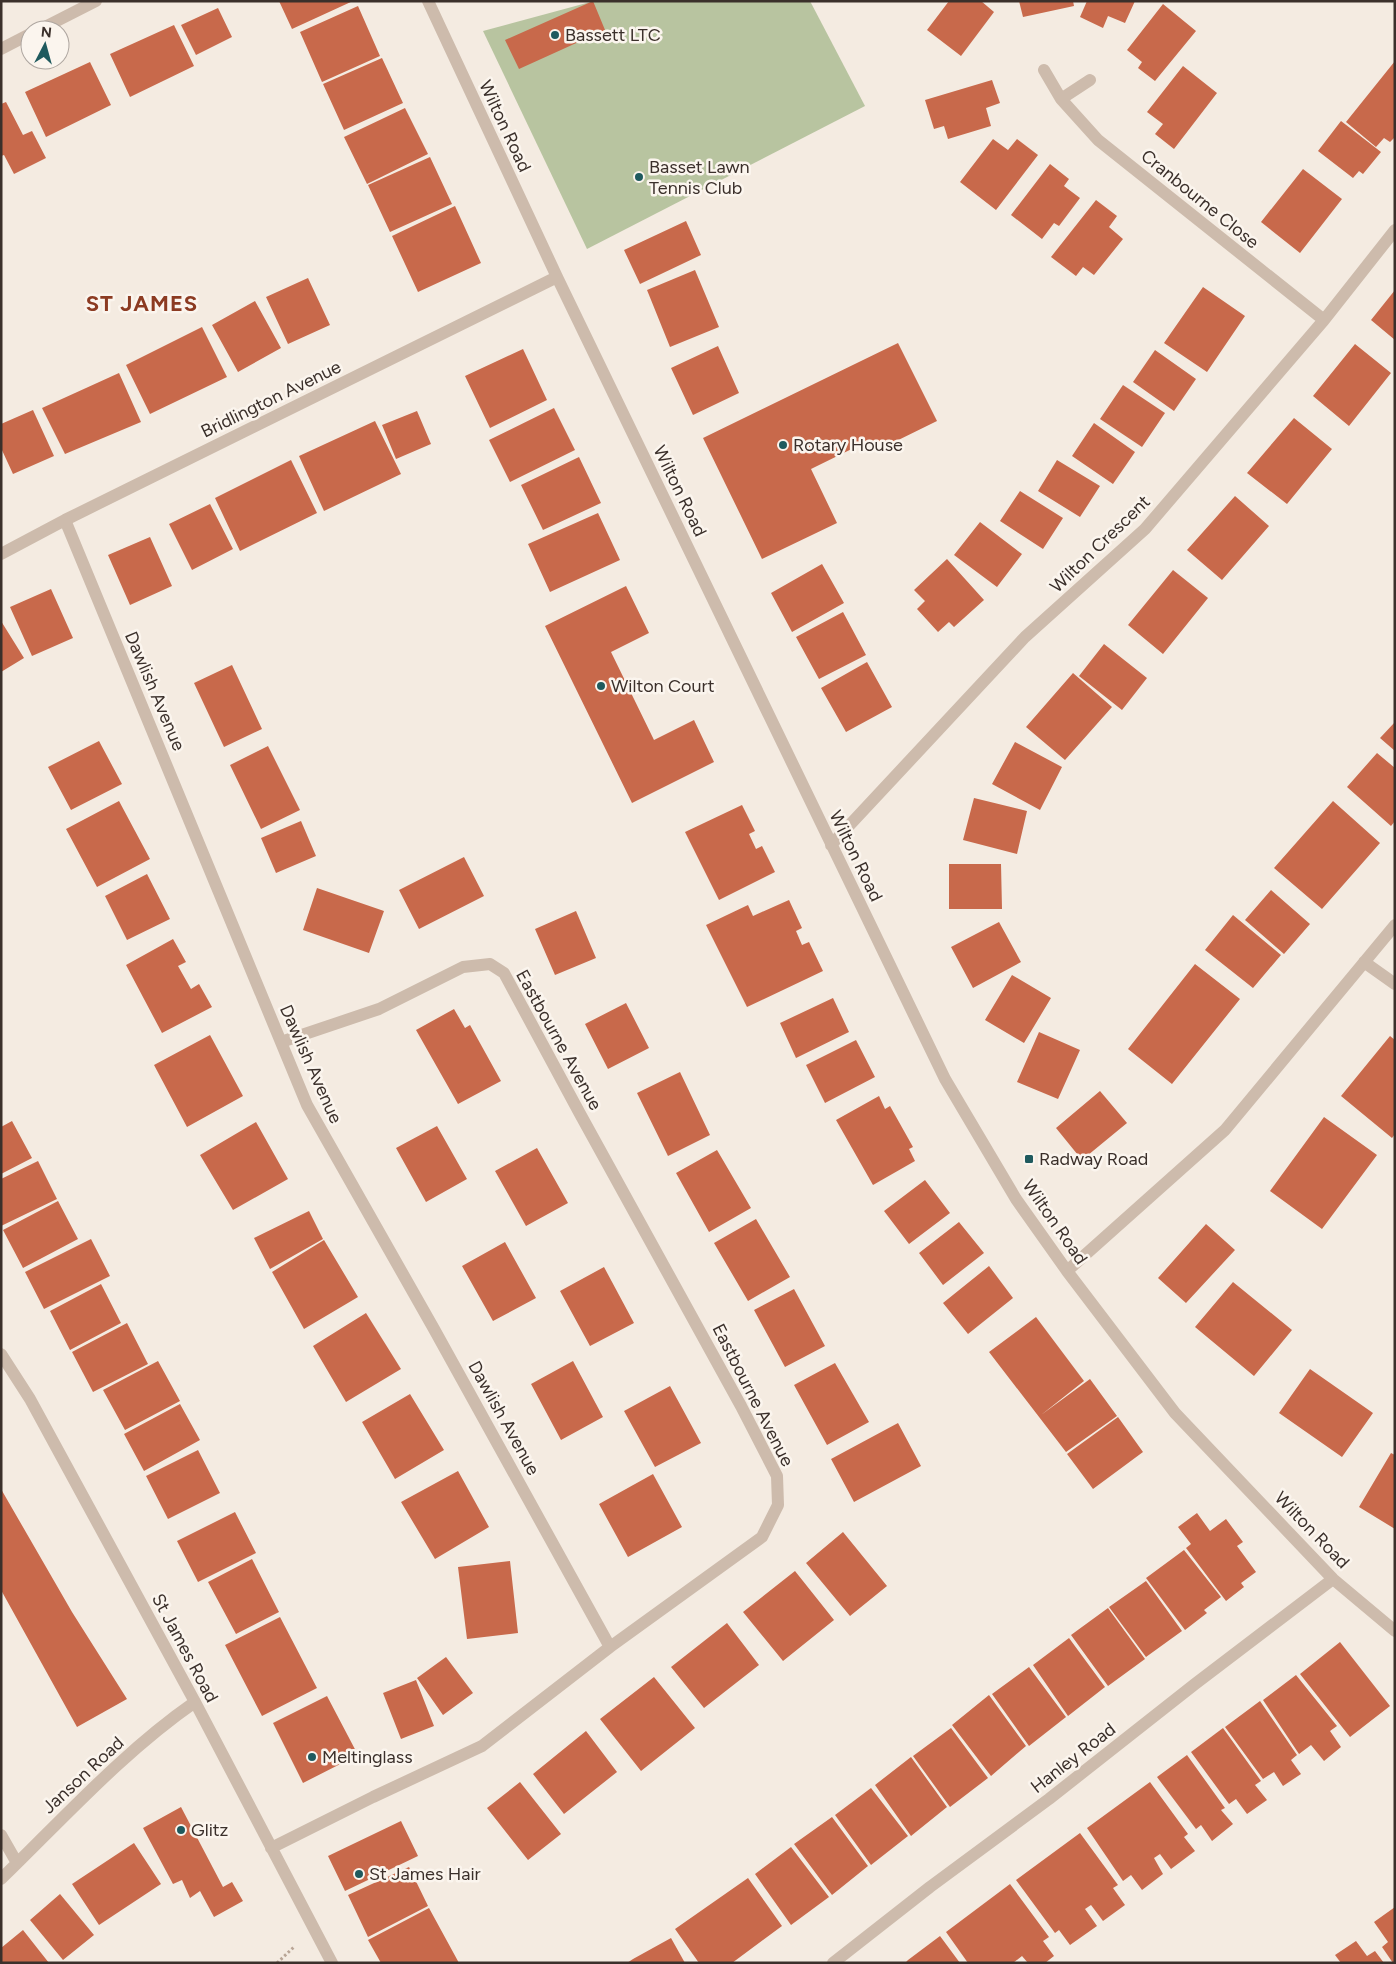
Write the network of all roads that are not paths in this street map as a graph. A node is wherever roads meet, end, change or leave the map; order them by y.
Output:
1 (96, 1) edge
2 (428, 1) edge
3 (58, 20) edge
4 (20, 39) edge
5 (1, 48) edge
6 (1044, 70) dead end
7 (1090, 80) dead end
8 (1060, 99) junction
9 (1395, 230) edge
10 (556, 276) junction
11 (1324, 320) junction
12 (65, 520) junction
13 (1, 554) edge
14 (831, 845) junction
15 (1395, 925) edge
16 (1364, 962) junction
17 (1395, 984) edge
18 (281, 1042) junction
19 (1067, 1270) junction
20 (1, 1354) edge
21 (1334, 1579) junction
22 (1395, 1631) edge
23 (610, 1647) junction
24 (195, 1702) junction
25 (1, 1835) edge
26 (271, 1848) junction
27 (17, 1863) junction
28 (1, 1879) edge
29 (332, 1963) edge
30 (833, 1963) edge

1 - 3 street
2 - 10 street, Wilton Road
4 - 5 street
6 - 8 street, Cranbourne Close
7 - 8 street
8 - 11 street, Cranbourne Close
9 - 11 street, Wilton Crescent
10 - 12 street, Bridlington Avenue
10 - 14 street, Wilton Road
11 - 14 street, Wilton Crescent
12 - 13 street, Bridlington Avenue
12 - 18 street, Dawlish Avenue
14 - 19 street, Wilton Road
15 - 16 street
16 - 17 street
16 - 19 street
18 - 23 street, Dawlish Avenue
18 - 23 street, Eastbourne Avenue
19 - 21 street, Wilton Road
20 - 24 street, St James Road
21 - 22 street, Wilton Road
21 - 30 street, Hanley Road
23 - 26 street, Eastbourne Avenue
24 - 26 street, St James Road
24 - 27 street, Janson Road
25 - 27 street
26 - 29 street, St James Road
27 - 28 street, Janson Road

